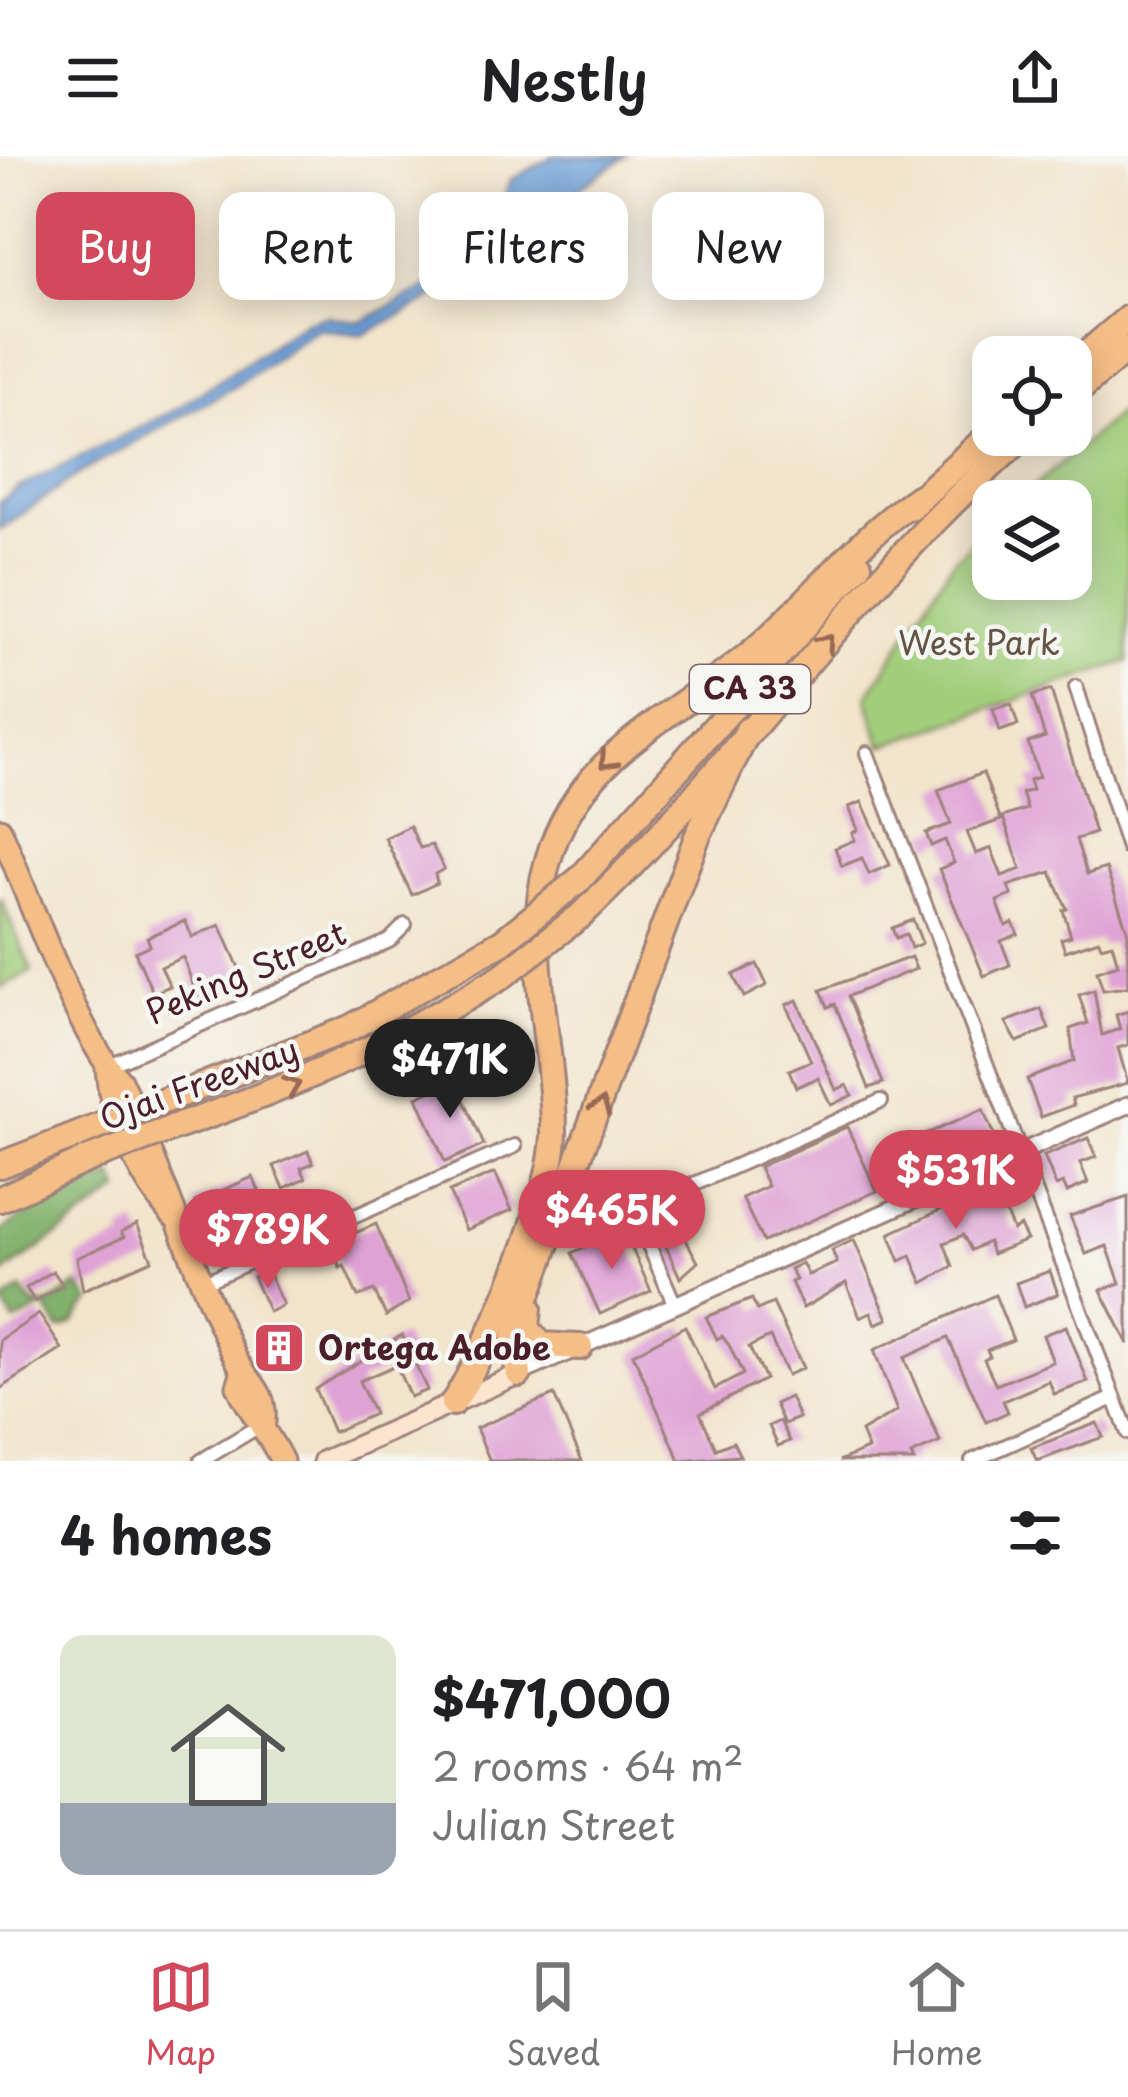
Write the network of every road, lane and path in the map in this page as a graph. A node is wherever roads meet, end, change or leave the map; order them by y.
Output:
1 (1128, 318) edge
2 (1128, 348) edge
3 (1092, 349) edge
4 (1092, 379) edge
5 (972, 451) edge
6 (1002, 456) edge
7 (920, 497) junction
8 (1076, 687) dead end
9 (748, 730) junction
10 (867, 753) dead end
11 (0, 829) edge
12 (1128, 848) edge
13 (406, 927) dead end
14 (106, 1067) junction
15 (881, 1101) dead end
16 (1128, 1106) edge
17 (515, 1146) dead end
18 (1019, 1152) junction
19 (0, 1162) edge
20 (3, 1199) edge
21 (202, 1283) junction
22 (530, 1299) junction
23 (675, 1305) junction
24 (496, 1311) junction
25 (580, 1346) junction
26 (511, 1378) junction
27 (1114, 1398) junction
28 (454, 1403) junction
29 (264, 1422) junction
30 (1128, 1433) edge
31 (1006, 1446) junction
32 (201, 1461) edge
33 (282, 1461) edge
34 (323, 1461) edge
35 (972, 1461) edge
36 (1011, 1461) edge

1 - 3 highway
2 - 4 highway
5 - 7 highway, Ojai Freeway / CA 33
9 -> 6 highway, Ojai Freeway / CA 33
7 - 19 highway, Ojai Freeway / CA 33, bridge
7 -> 24 highway
8 - 12 street
20 -> 9 highway, Ojai Freeway / CA 33, bridge
22 -> 9 highway
10 - 18 street
11 - 14 main road
13 - 14 street, Peking Street
14 - 21 main road
15 - 23 street
16 - 18 street
17 - 21 street
18 - 23 street
18 - 27 street
21 - 29 main road
22 - 25 highway
22 - 26 highway
23 - 25 street
24 - 26 highway
24 - 28 highway
25 - 26 street
26 - 28 main road
27 - 30 street
27 - 31 street
28 - 34 main road
29 - 32 street
29 - 33 main road
31 - 35 street
31 - 36 street

